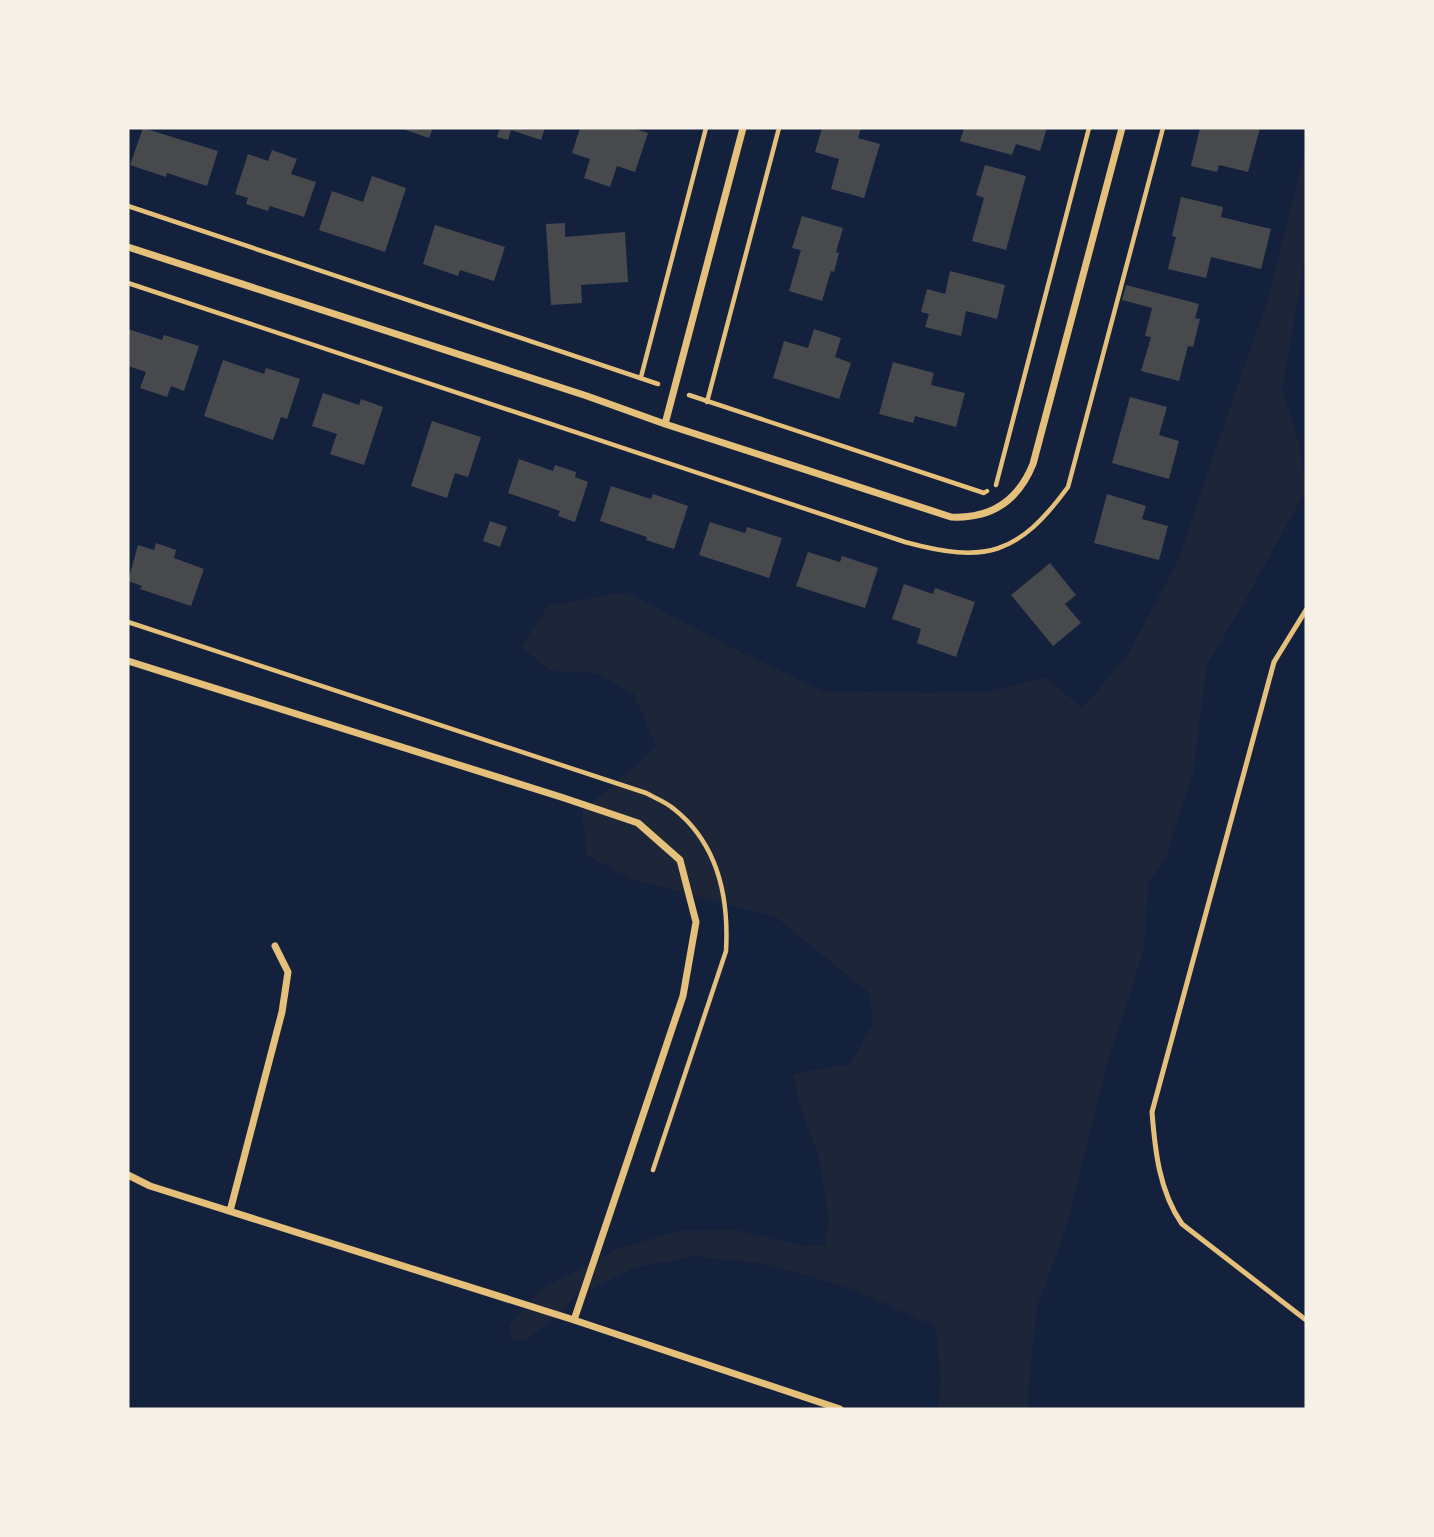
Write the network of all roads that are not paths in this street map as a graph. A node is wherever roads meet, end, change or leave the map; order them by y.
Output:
1 (743, 128) edge
2 (1122, 128) edge
3 (128, 247) edge
4 (665, 424) junction
5 (1306, 610) edge
6 (128, 661) edge
7 (275, 946) dead end
8 (128, 1175) edge
9 (230, 1211) junction
10 (574, 1320) junction
11 (1306, 1320) edge
12 (840, 1409) edge

1 - 4 street
2 - 4 street
3 - 4 street
5 - 11 lane
6 - 10 street
7 - 9 street
8 - 9 street
9 - 10 street
10 - 12 street

